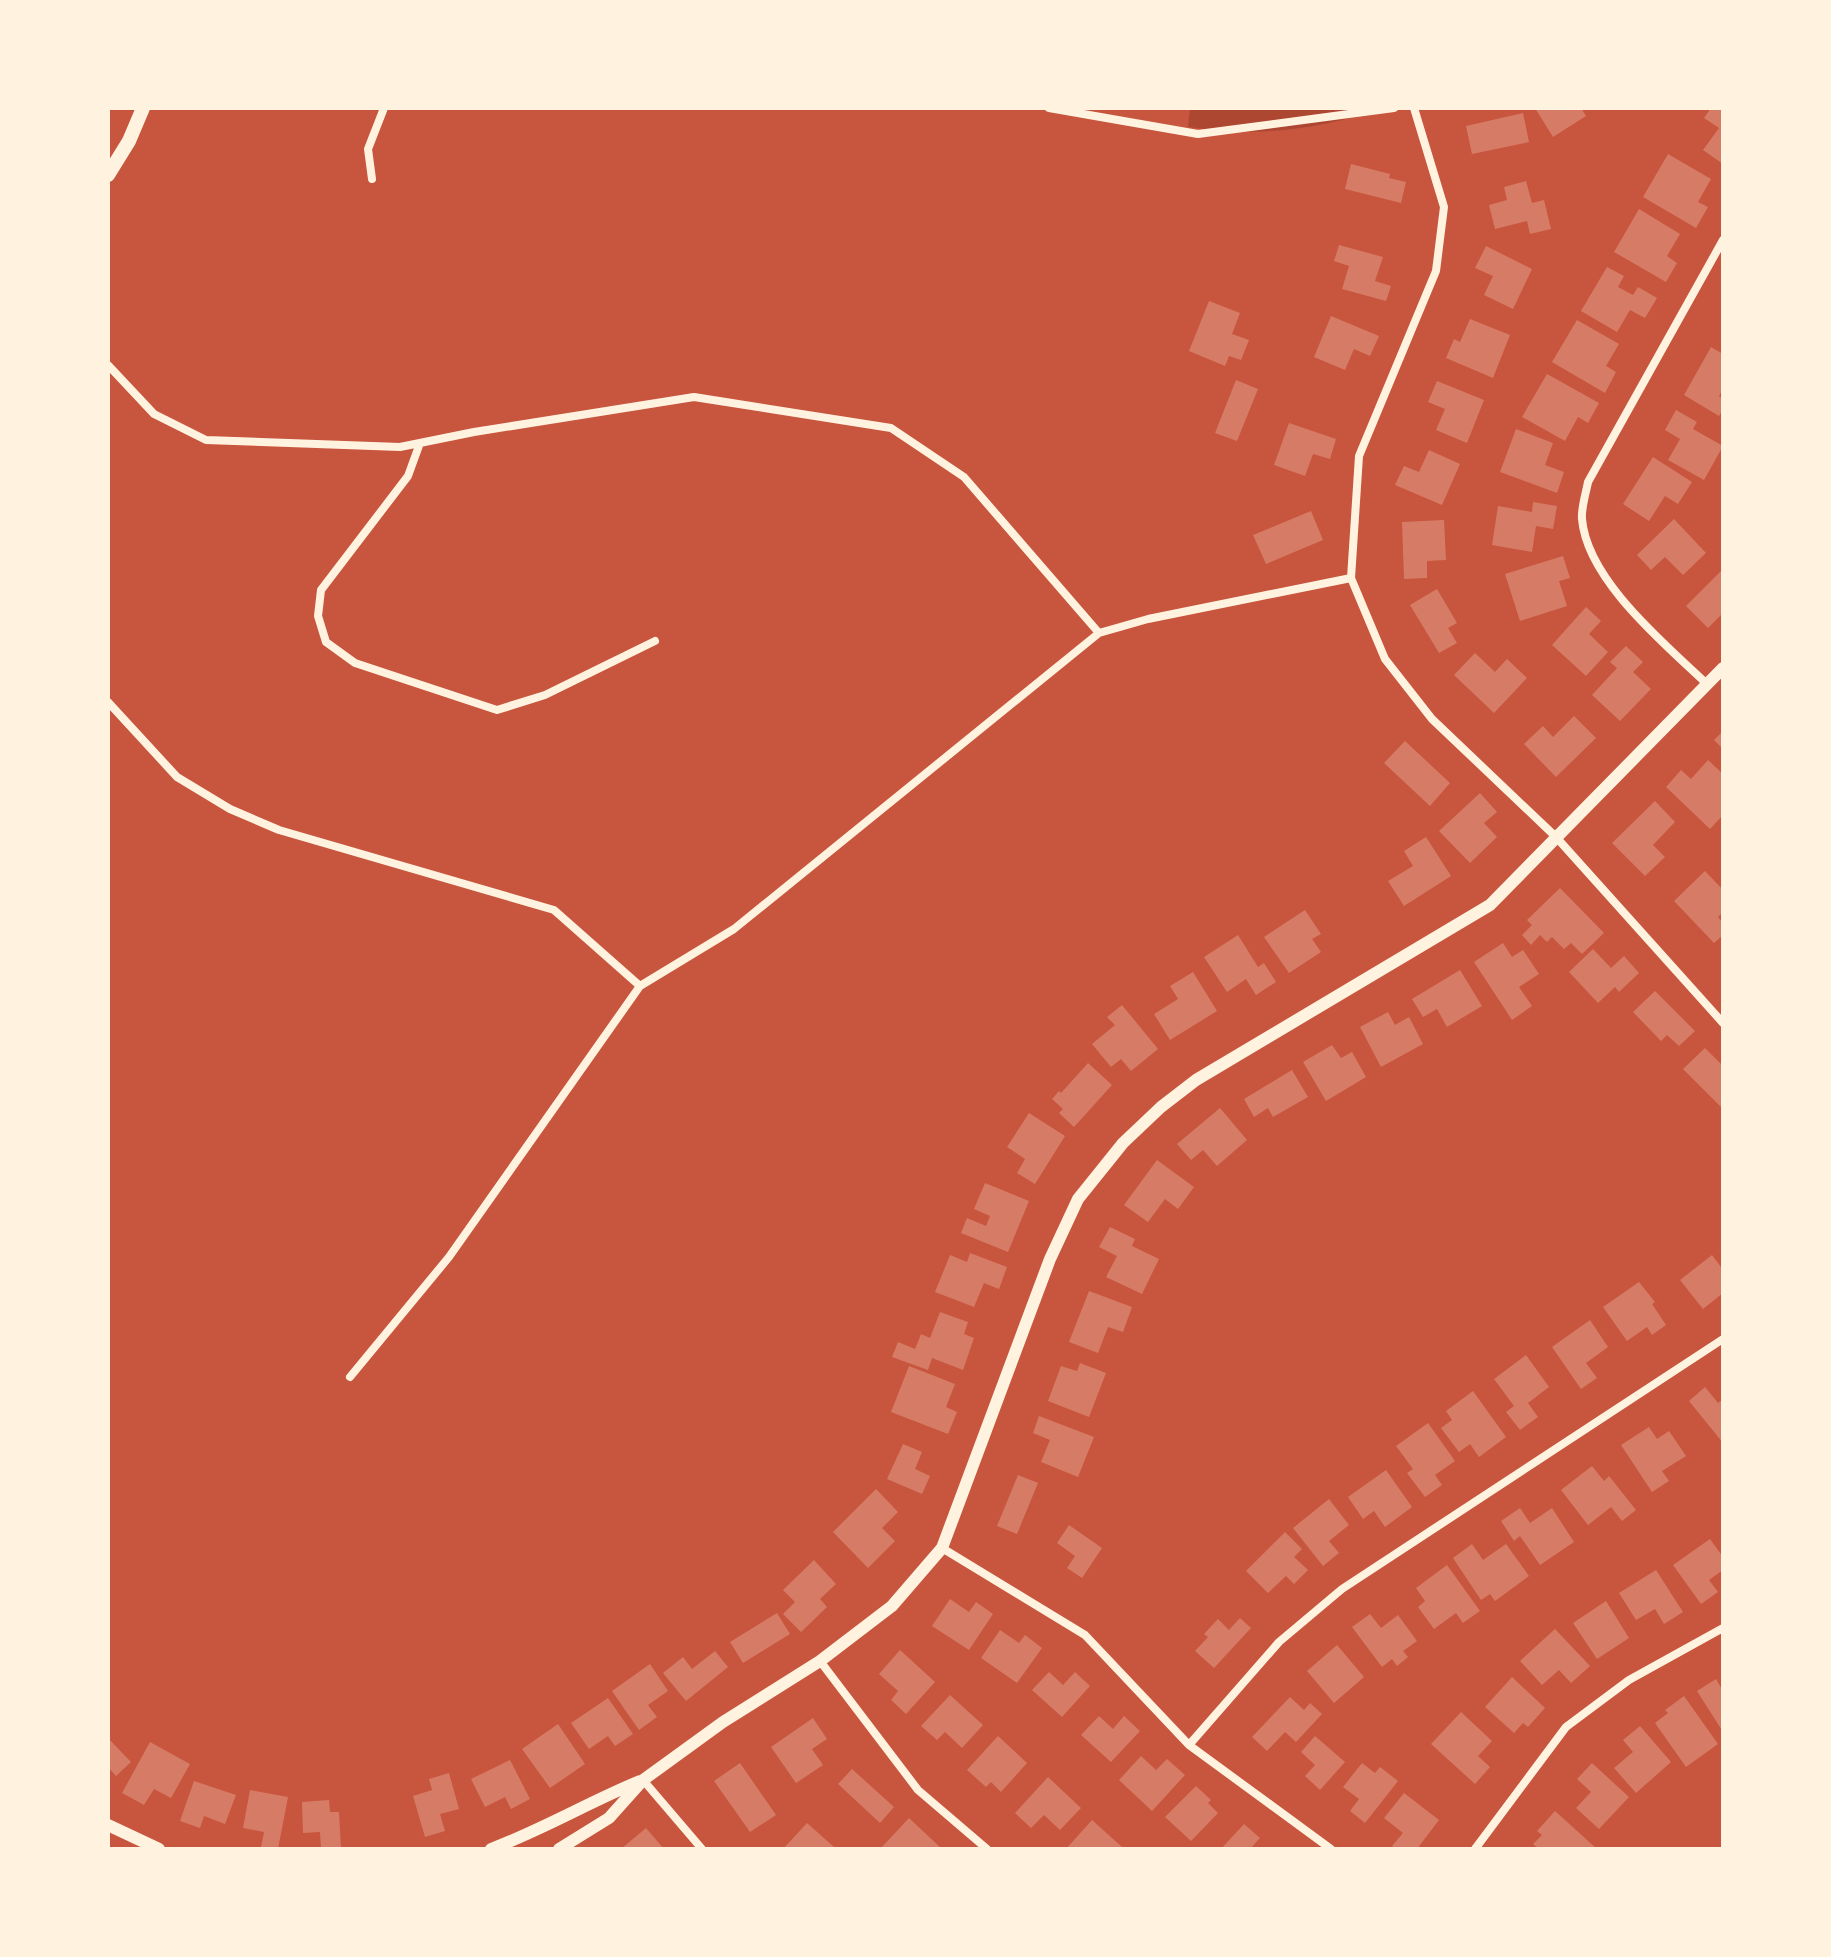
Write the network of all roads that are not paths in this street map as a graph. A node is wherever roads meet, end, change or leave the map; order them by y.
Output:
1 (143, 108) edge
2 (384, 108) edge
3 (1049, 108) edge
4 (1394, 108) edge
5 (1414, 108) edge
6 (108, 175) edge
7 (372, 179) dead end
8 (1723, 240) edge
9 (108, 365) edge
10 (420, 443) junction
11 (1351, 578) junction
12 (1099, 633) junction
13 (655, 641) dead end
14 (1723, 668) edge
15 (1707, 684) junction
16 (108, 702) edge
17 (1556, 837) junction
18 (640, 986) junction
19 (1723, 1023) edge
20 (1723, 1339) edge
21 (350, 1377) dead end
22 (942, 1548) junction
23 (1723, 1628) edge
24 (820, 1661) junction
25 (1189, 1745) junction
26 (643, 1780) junction
27 (108, 1825) edge
28 (159, 1849) edge
29 (491, 1849) edge
30 (559, 1849) edge
31 (702, 1849) edge
32 (987, 1849) edge
33 (1331, 1849) edge
34 (1475, 1849) edge

1 - 6 main road
2 - 7 street
3 - 4 street
5 - 11 street
8 - 15 street
9 - 10 street
10 - 12 street
10 - 13 street
11 - 12 street
11 - 17 street
12 - 18 street
14 - 15 street
15 - 17 street
16 - 18 street
17 - 19 street
17 - 22 street
18 - 21 street
20 - 25 street
22 - 24 street
22 - 25 street
23 - 34 street
24 - 26 street
24 - 32 street
25 - 33 street
26 - 29 street
26 - 30 street
26 - 31 street
27 - 28 street

